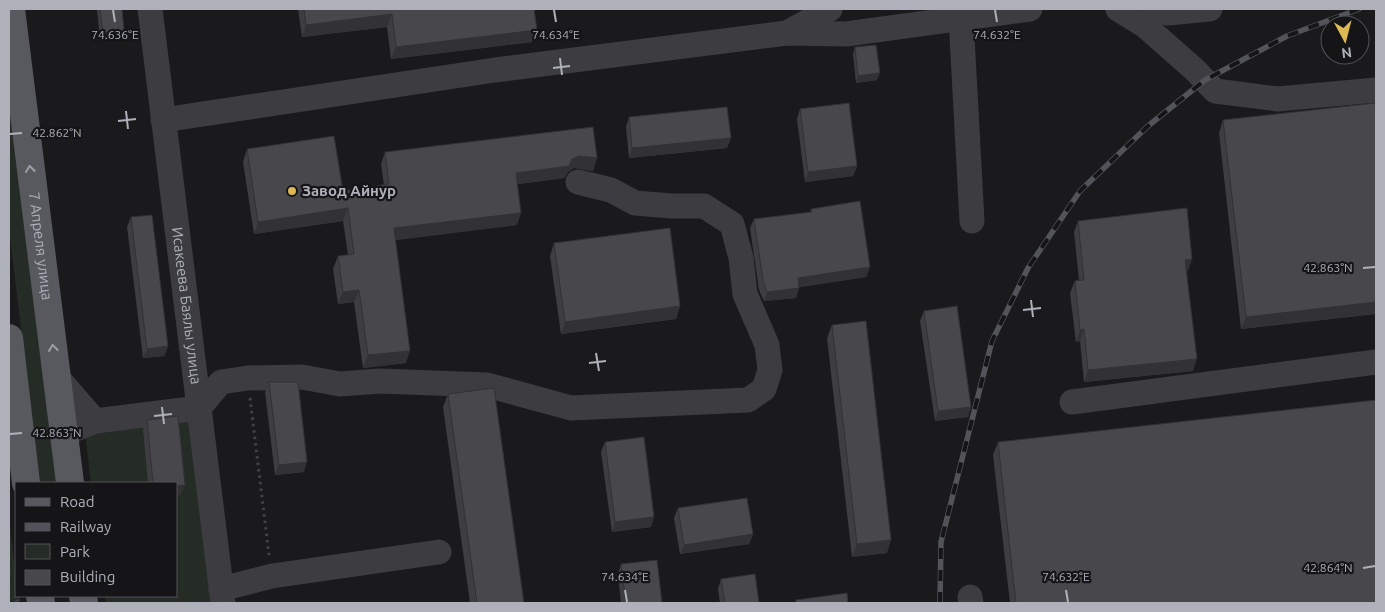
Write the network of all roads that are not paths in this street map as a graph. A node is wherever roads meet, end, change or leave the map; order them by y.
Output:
1 (11, 9) edge
2 (150, 9) edge
3 (830, 9) edge
4 (1030, 9) edge
5 (1118, 9) edge
6 (1152, 9) edge
7 (1210, 9) edge
8 (961, 18) junction
9 (787, 33) junction
10 (1376, 90) edge
11 (164, 120) junction
12 (578, 182) dead end
13 (972, 221) dead end
14 (9, 338) edge
15 (1376, 362) edge
16 (56, 376) junction
17 (1072, 402) dead end
18 (200, 408) junction
19 (95, 421) junction
20 (14, 434) edge
21 (64, 434) junction
22 (26, 482) edge
23 (70, 482) edge
24 (439, 552) dead end
25 (222, 596) edge

16 -> 1 main road, 7 Апреля улица
2 - 11 street, Исакеева Баялы улица
3 - 9 street
4 - 8 street
5 - 10 street
6 - 7 street
8 - 9 street
8 - 13 street
9 - 11 street
11 - 18 street, Исакеева Баялы улица
12 - 18 street
14 - 20 main road
15 - 17 street
16 - 19 street
16 - 21 main road, 7 Апреля улица
18 - 19 street
18 - 25 street, Исакеева Баялы улица
19 - 21 street
20 - 22 main road
21 - 23 main road, 7 Апреля улица
24 - 25 street

